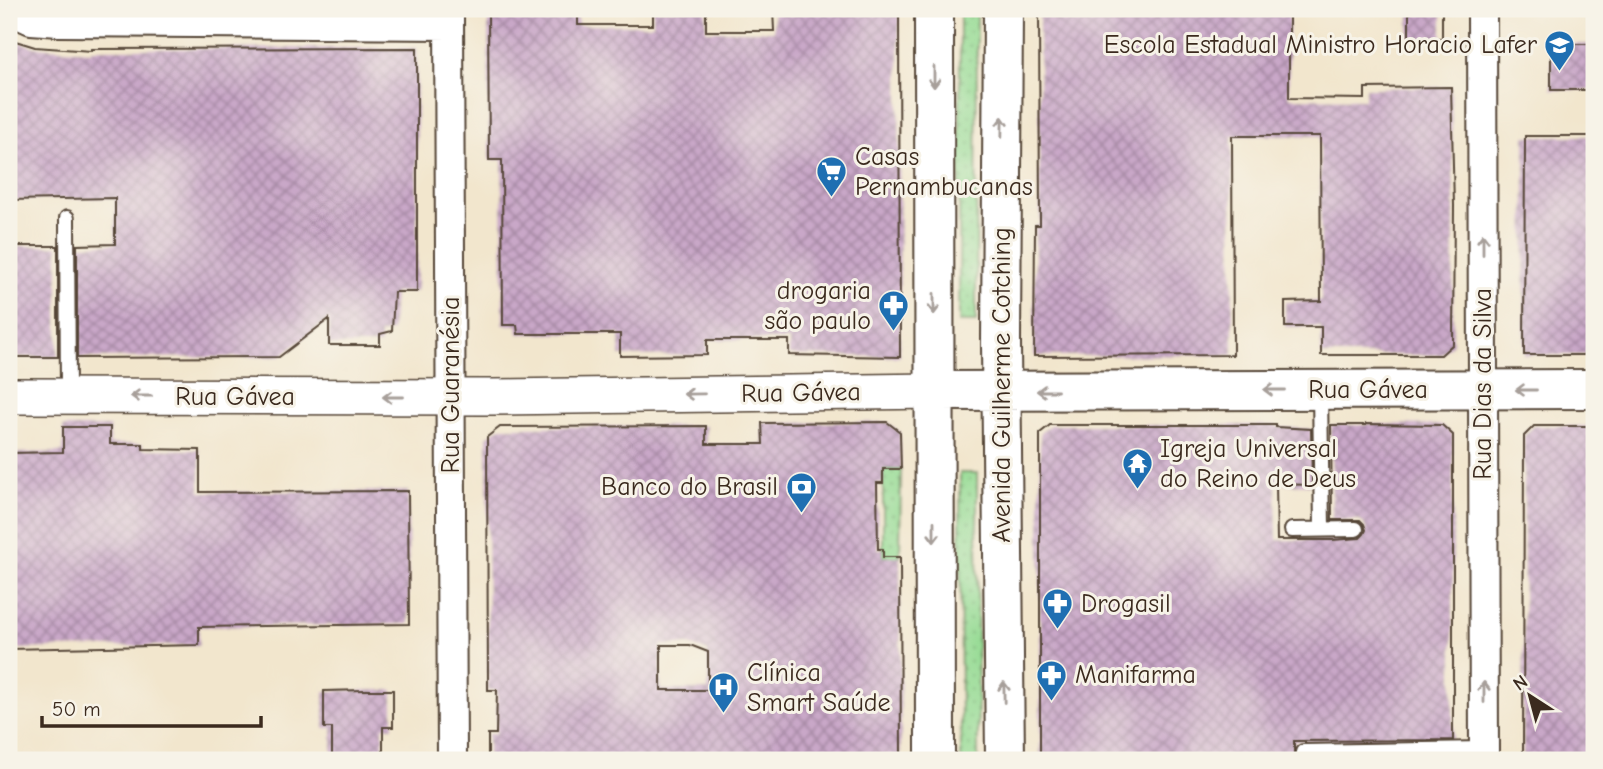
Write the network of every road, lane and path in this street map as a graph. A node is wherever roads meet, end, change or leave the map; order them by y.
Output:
1 (934, 9) edge
2 (1003, 9) edge
3 (1482, 9) edge
4 (9, 10) edge
5 (449, 17) edge
6 (67, 218) dead end
7 (1594, 389) edge
8 (1320, 390) junction
9 (1483, 390) junction
10 (934, 391) junction
11 (1001, 391) junction
12 (9, 396) edge
13 (68, 396) junction
14 (451, 397) junction
15 (1356, 529) dead end
16 (1292, 530) dead end
17 (1322, 530) junction
18 (1303, 752) dead end
19 (1484, 755) edge
20 (452, 760) edge
21 (935, 760) edge
22 (1005, 760) edge

1 -> 10 main road
11 -> 2 main road, Avenida Guilherme Cotching
9 -> 3 street, Rua Dias da Silva
4 - 5 street
5 - 14 street, Rua Guaranésia
6 - 13 lane
7 -> 9 main road, Rua Gávea
8 - 9 main road, Rua Gávea
8 -> 11 main road, Rua Gávea
8 - 17 lane
19 -> 9 street, Rua Dias da Silva
10 - 11 main road, Rua Gávea
10 -> 14 street, Rua Gávea
10 -> 21 main road
22 -> 11 main road, Avenida Guilherme Cotching
12 - 13 street, Rua Gávea
14 -> 13 street, Rua Gávea
14 - 20 street, Rua Guaranésia
15 - 17 lane
16 - 17 lane
18 - 19 lane

